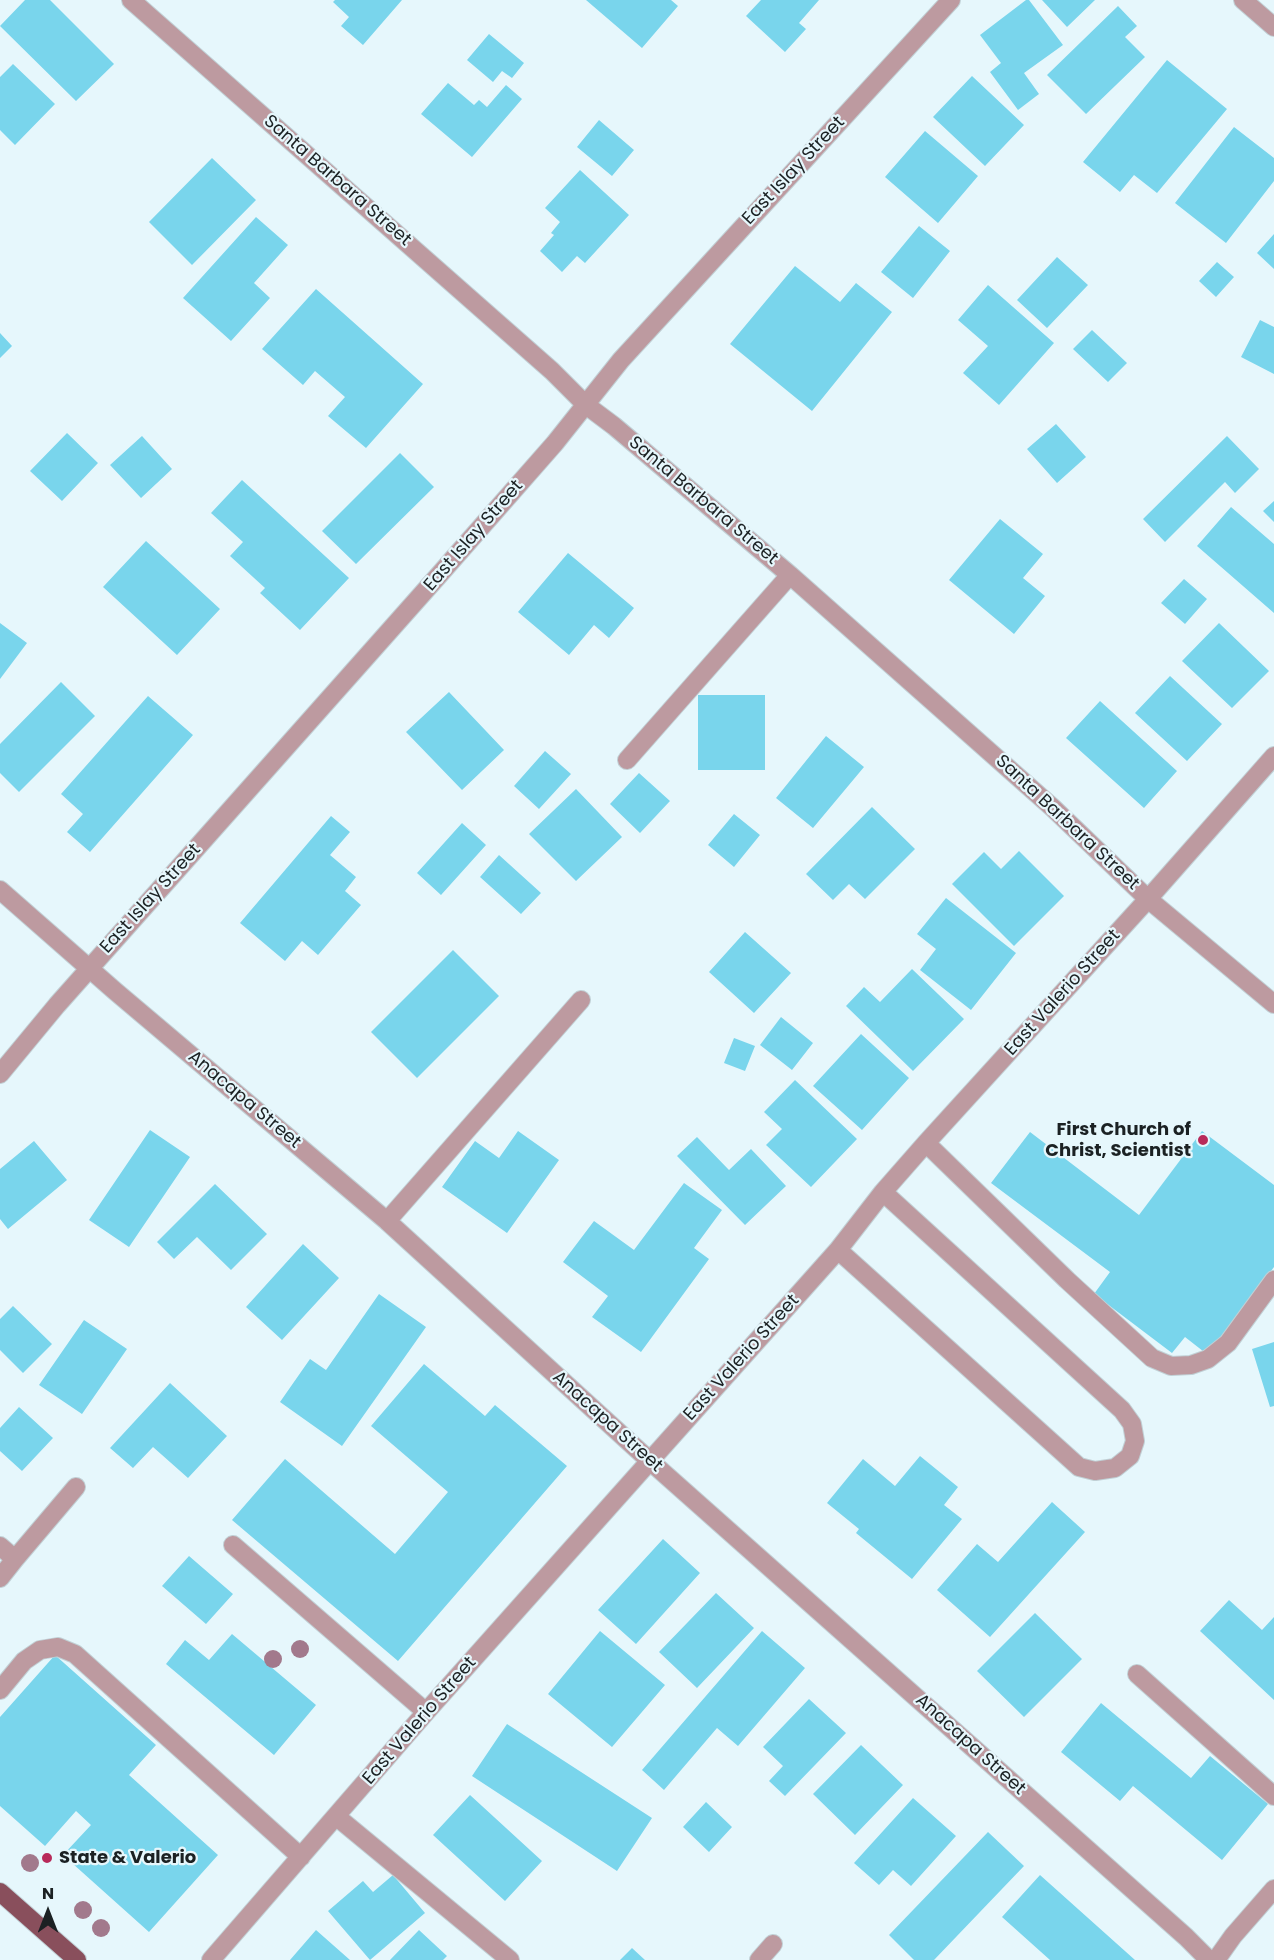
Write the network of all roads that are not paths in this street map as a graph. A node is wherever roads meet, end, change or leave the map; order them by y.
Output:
1 (131, 0) edge
2 (951, 0) edge
3 (1243, 0) edge
4 (1274, 27) edge
5 (586, 405) junction
6 (790, 575) junction
7 (1274, 756) edge
8 (627, 760) dead end
9 (0, 890) edge
10 (1148, 899) junction
11 (89, 969) junction
12 (581, 1000) dead end
13 (1274, 1004) edge
14 (0, 1074) edge
15 (926, 1143) junction
16 (883, 1192) junction
17 (387, 1221) junction
18 (838, 1250) junction
19 (1274, 1280) edge
20 (650, 1461) junction
21 (76, 1487) dead end
22 (233, 1545) dead end
23 (0, 1546) edge
24 (15, 1559) junction
25 (0, 1578) edge
26 (1137, 1674) dead end
27 (0, 1690) edge
28 (426, 1712) junction
29 (1274, 1796) edge
30 (337, 1816) junction
31 (301, 1857) junction
32 (1274, 1889) edge
33 (0, 1893) edge
34 (773, 1944) dead end
35 (77, 1960) edge
36 (211, 1960) edge
37 (510, 1960) edge
38 (759, 1960) edge
39 (1209, 1960) edge
40 (1216, 1960) edge

1 - 5 street, Santa Barbara Street
2 - 5 street, East Islay Street
3 - 4 street
5 - 6 street, Santa Barbara Street
5 - 11 street, East Islay Street
6 - 8 street
6 - 10 street, Santa Barbara Street
7 - 10 street, East Valerio Street
9 - 11 street, Anacapa Street
10 - 13 street, Santa Barbara Street
10 - 15 street, East Valerio Street
11 - 14 street, East Islay Street
11 - 17 street, Anacapa Street
12 - 17 street
15 - 16 street, East Valerio Street
15 - 19 street
16 - 18 street, East Valerio Street
16 - 18 street
17 - 20 street, Anacapa Street
18 - 20 street, East Valerio Street
20 - 28 street, East Valerio Street
20 - 39 street, Anacapa Street
21 - 24 street
22 - 28 street
23 - 24 street
24 - 25 street
26 - 29 street
27 - 31 street
28 - 30 street, East Valerio Street
30 - 31 street, East Valerio Street
30 - 37 street
31 - 36 street, East Valerio Street
32 - 40 street
33 - 35 main road
34 - 38 street

